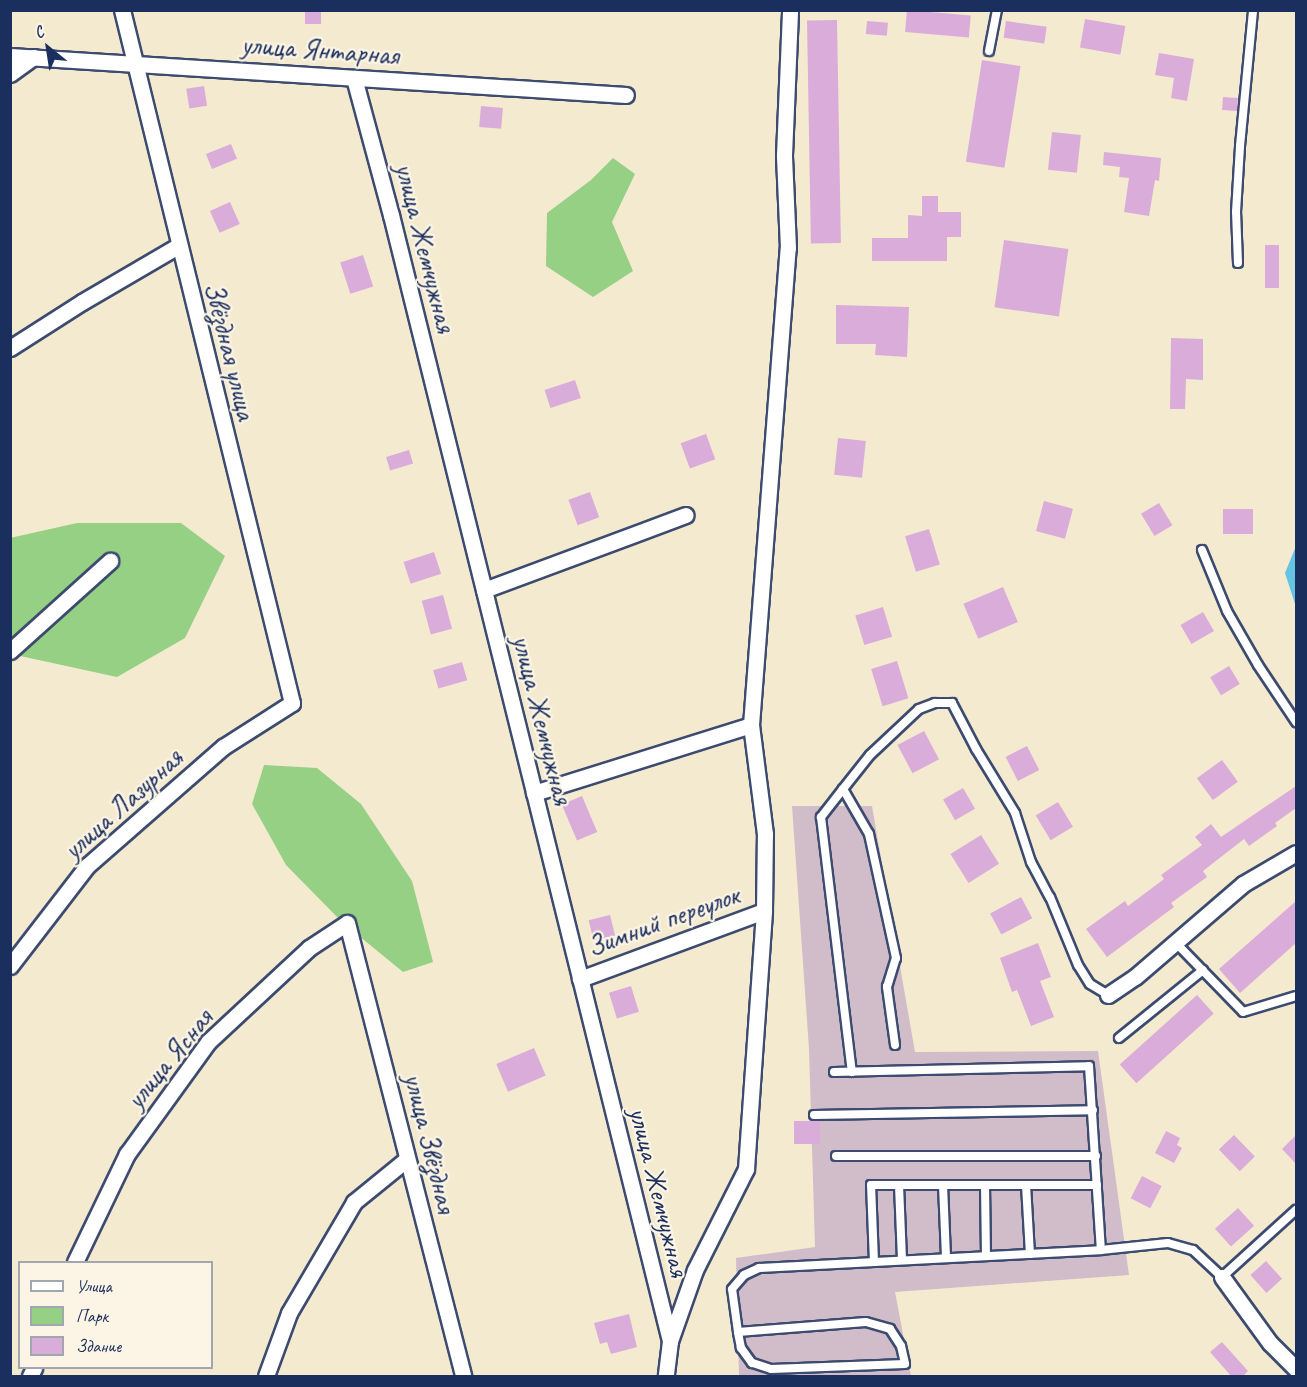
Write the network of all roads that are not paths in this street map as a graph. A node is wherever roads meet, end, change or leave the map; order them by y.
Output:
1 (122, 10) edge
2 (790, 10) edge
3 (997, 10) edge
4 (1253, 10) edge
5 (989, 51) dead end
6 (10, 56) edge
7 (33, 57) junction
8 (134, 64) junction
9 (10, 74) edge
10 (354, 78) junction
11 (626, 95) dead end
12 (178, 246) junction
13 (1238, 263) dead end
14 (10, 348) edge
15 (686, 515) dead end
16 (1202, 550) dead end
17 (110, 561) dead end
18 (484, 590) junction
19 (10, 651) edge
20 (292, 703) joint
21 (1296, 722) edge
22 (751, 724) junction
23 (843, 789) junction
24 (534, 794) junction
25 (1294, 859) edge
26 (764, 911) junction
27 (347, 923) joint
28 (1176, 943) junction
29 (10, 966) edge
30 (1203, 970) junction
31 (580, 980) junction
32 (1108, 995) joint
33 (1296, 996) edge
34 (1119, 1038) dead end
35 (895, 1045) dead end
36 (834, 1072) dead end
37 (852, 1072) junction
38 (1093, 1110) junction
39 (814, 1115) dead end
40 (836, 1156) dead end
41 (1095, 1156) junction
42 (408, 1159) junction
43 (898, 1185) junction
44 (943, 1185) junction
45 (985, 1185) junction
46 (1026, 1185) junction
47 (1097, 1185) junction
48 (1296, 1210) edge
49 (1101, 1250) junction
50 (1030, 1254) junction
51 (986, 1256) junction
52 (946, 1258) junction
53 (902, 1260) junction
54 (76, 1261) edge
55 (874, 1262) junction
56 (1222, 1277) junction
57 (738, 1332) junction
58 (670, 1341) junction
59 (1296, 1370) edge
60 (266, 1377) edge
61 (463, 1377) edge
62 (666, 1377) edge

1 - 8 street, Звёздная улица
2 - 22 street
3 - 5 lane
4 - 13 lane
6 - 7 street, улица Янтарная
7 - 8 street, улица Янтарная
7 - 9 street
8 - 10 street, улица Янтарная
8 - 12 street, Звёздная улица
10 - 11 street, улица Янтарная
10 - 18 street, улица Жемчужная
12 - 14 street
12 - 20 street, Звёздная улица
15 - 18 street
16 - 21 lane
17 - 19 street
18 - 24 street, улица Жемчужная
20 - 29 street, улица Лазурная
22 - 24 street
22 - 26 street
23 - 32 lane
23 - 35 lane
23 - 37 lane
24 - 31 street, улица Жемчужная
25 - 28 street
26 - 31 street, Зимний переулок
26 - 58 street
27 - 42 street, улица Звёздная
27 - 54 street, улица Ясная
28 - 30 lane
28 - 32 street
30 - 33 lane
30 - 34 lane
31 - 58 street, улица Жемчужная
36 - 37 lane
37 - 38 lane
38 - 39 lane
38 - 41 lane
40 - 41 lane
41 - 47 lane
42 - 60 street
42 - 61 street, улица Звёздная
43 - 44 lane
43 - 53 lane
43 - 55 lane
44 - 45 lane
44 - 52 lane
45 - 46 lane
45 - 51 lane
46 - 47 lane
46 - 50 lane
47 - 49 lane
48 - 56 lane
49 - 50 lane
49 - 56 lane
50 - 51 lane
51 - 52 lane
52 - 53 lane
53 - 55 lane
55 - 57 lane
56 - 59 street
57 - 57 lane
58 - 62 street, улица Жемчужная

